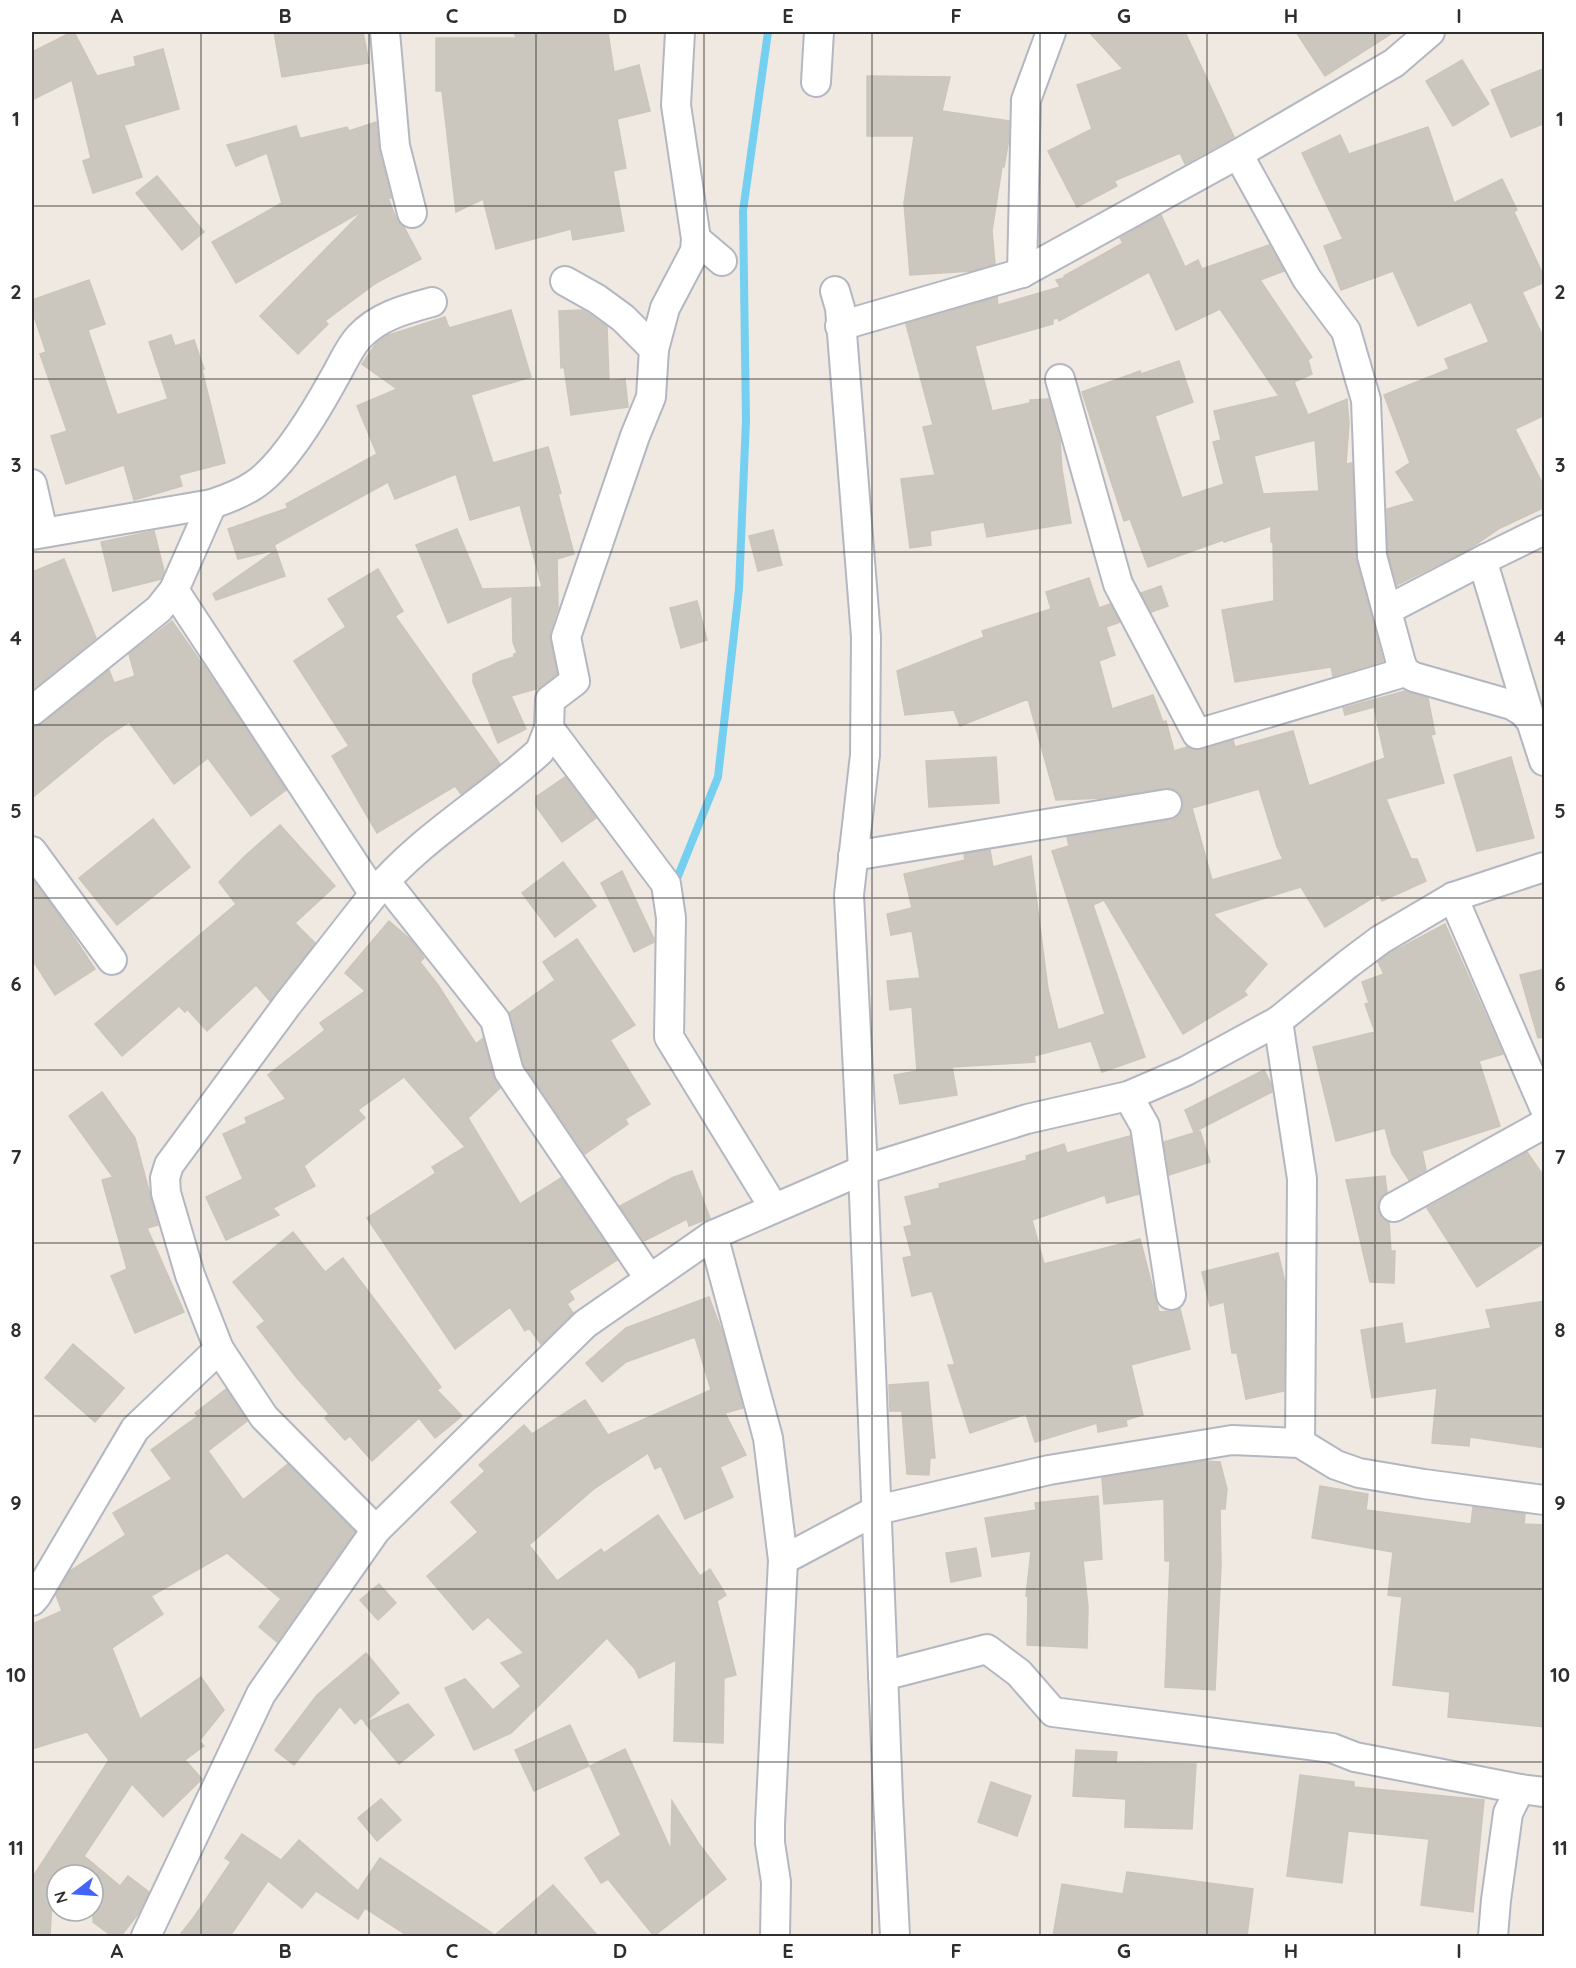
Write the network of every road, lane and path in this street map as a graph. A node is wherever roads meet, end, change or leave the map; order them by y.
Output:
1 (385, 32) edge
2 (680, 32) edge
3 (819, 32) edge
4 (1051, 32) edge
5 (1430, 32) edge
6 (816, 82) dead end
7 (1238, 154) junction
8 (412, 213) dead end
9 (696, 239) junction
10 (722, 261) dead end
11 (1022, 273) junction
12 (565, 281) dead end
13 (835, 291) dead end
14 (432, 302) dead end
15 (840, 326) junction
16 (654, 350) junction
17 (1060, 379) dead end
18 (32, 484) edge
19 (212, 504) junction
20 (1545, 530) edge
21 (37, 534) edge
22 (1487, 558) junction
23 (174, 590) junction
24 (1387, 610) junction
25 (1405, 672) junction
26 (32, 711) edge
27 (1531, 721) junction
28 (549, 728) junction
29 (1545, 761) edge
30 (1167, 804) dead end
31 (32, 851) edge
32 (853, 856) junction
33 (1545, 867) edge
34 (379, 887) junction
35 (1453, 897) junction
36 (112, 960) dead end
37 (1278, 1021) junction
38 (1128, 1096) junction
39 (1545, 1107) edge
40 (1545, 1124) edge
41 (863, 1170) junction
42 (774, 1208) junction
43 (1394, 1208) dead end
44 (713, 1235) junction
45 (649, 1278) junction
46 (1171, 1295) dead end
47 (219, 1349) junction
48 (1300, 1443) junction
49 (1545, 1500) edge
50 (877, 1510) junction
51 (376, 1530) junction
52 (783, 1560) junction
53 (32, 1601) edge
54 (883, 1676) junction
55 (1532, 1790) edge
56 (146, 1936) edge
57 (775, 1936) edge
58 (896, 1936) edge
59 (1493, 1936) edge

1 - 8 street
2 - 9 street
3 - 6 street
4 - 11 street
5 - 7 street
7 - 11 street
7 - 24 street
9 - 10 street
9 - 16 street
11 - 15 street
12 - 16 street
13 - 15 street
14 - 19 street
15 - 32 street
16 - 28 street
17 - 25 street
18 - 21 street
19 - 21 street
19 - 23 street
20 - 22 street
22 - 24 street
22 - 27 street
23 - 26 street
23 - 34 street
24 - 25 street
25 - 27 street
27 - 29 street
28 - 34 street
28 - 42 street
30 - 32 street
31 - 36 street
32 - 41 street
33 - 35 street
34 - 45 street
34 - 47 street
35 - 37 street
35 - 39 street
37 - 38 street
37 - 48 street
38 - 41 street
38 - 46 street
40 - 43 street
41 - 42 street
41 - 50 street
42 - 44 street
44 - 45 street
44 - 52 street
45 - 51 street
47 - 51 street
47 - 53 street
48 - 49 street
48 - 50 street
50 - 52 street
50 - 54 street
51 - 56 street
52 - 57 street
54 - 55 street
54 - 58 street
55 - 59 street

